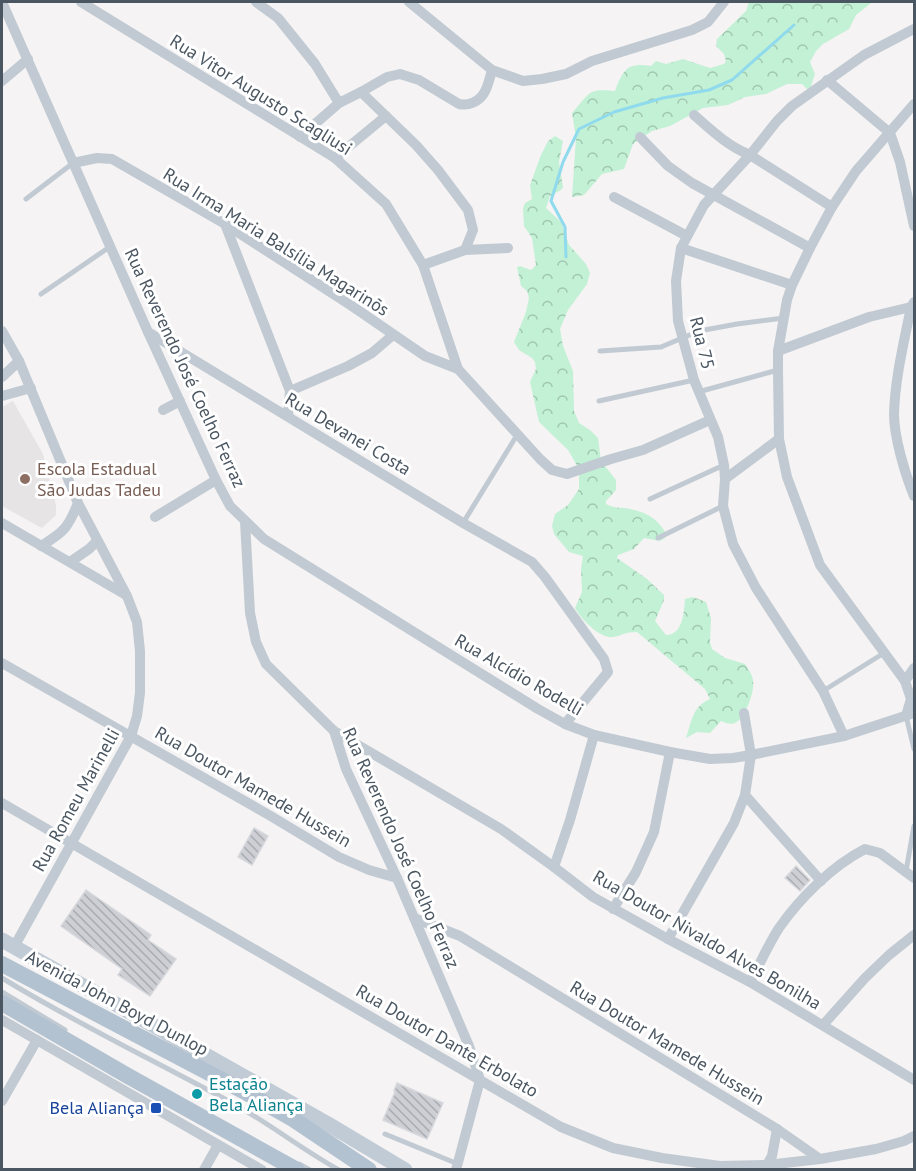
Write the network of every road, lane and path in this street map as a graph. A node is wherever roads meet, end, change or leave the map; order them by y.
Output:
1 (2, 2) edge
2 (81, 2) edge
3 (256, 2) edge
4 (723, 2) edge
5 (416, 3) edge
6 (915, 29) edge
7 (28, 59) junction
8 (492, 70) junction
9 (827, 80) junction
10 (2, 81) edge
11 (361, 92) junction
12 (339, 103) junction
13 (915, 105) edge
14 (694, 115) dead end
15 (386, 116) junction
16 (890, 133) junction
17 (300, 137) junction
18 (640, 137) dead end
19 (750, 155) junction
20 (335, 158) junction
21 (73, 163) junction
22 (712, 195) junction
23 (614, 197) dead end
24 (26, 199) dead end
25 (832, 207) junction
26 (225, 224) junction
27 (915, 226) edge
28 (687, 236) junction
29 (111, 246) junction
30 (508, 248) dead end
31 (681, 248) junction
32 (810, 248) junction
33 (465, 250) junction
34 (423, 265) junction
35 (792, 285) junction
36 (41, 294) dead end
37 (913, 306) edge
38 (784, 318) junction
39 (2, 331) edge
40 (148, 332) junction
41 (393, 335) junction
42 (684, 337) junction
43 (600, 351) dead end
44 (778, 351) junction
45 (19, 361) junction
46 (458, 369) junction
47 (778, 370) junction
48 (2, 377) edge
49 (694, 380) junction
50 (31, 388) junction
51 (290, 391) junction
52 (699, 392) junction
53 (2, 396) edge
54 (599, 401) dead end
55 (180, 402) junction
56 (163, 410) dead end
57 (288, 416) junction
58 (710, 420) junction
59 (518, 434) junction
60 (779, 439) junction
61 (724, 465) junction
62 (725, 479) junction
63 (216, 480) junction
64 (915, 496) edge
65 (650, 499) dead end
66 (78, 502) junction
67 (723, 506) junction
68 (155, 517) dead end
69 (244, 521) junction
70 (2, 523) edge
71 (464, 523) junction
72 (658, 538) dead end
73 (97, 540) junction
74 (41, 546) junction
75 (70, 562) junction
76 (127, 596) junction
77 (884, 653) junction
78 (2, 663) edge
79 (915, 668) edge
80 (905, 681) junction
81 (823, 691) junction
82 (744, 713) dead end
83 (910, 715) edge
84 (565, 724) junction
85 (334, 731) junction
86 (594, 735) junction
87 (131, 736) junction
88 (844, 736) junction
89 (915, 749) edge
90 (670, 752) junction
91 (751, 755) junction
92 (745, 795) junction
93 (2, 803) edge
94 (915, 826) edge
95 (72, 843) junction
96 (554, 867) junction
97 (910, 875) edge
98 (398, 878) junction
99 (821, 880) junction
100 (613, 909) junction
101 (414, 918) junction
102 (915, 935) edge
103 (668, 939) junction
104 (8, 944) edge
105 (2, 964) edge
106 (2, 978) edge
107 (750, 982) junction
108 (2, 992) edge
109 (2, 1003) edge
110 (2, 1020) edge
111 (823, 1025) junction
112 (69, 1032) dead end
113 (37, 1040) junction
114 (480, 1080) junction
115 (915, 1080) edge
116 (2, 1101) edge
117 (777, 1129) junction
118 (385, 1134) dead end
119 (915, 1136) edge
120 (795, 1141) junction
121 (260, 1142) dead end
122 (218, 1145) junction
123 (280, 1153) dead end
124 (820, 1159) junction
125 (791, 1163) junction
126 (294, 1164) edge
127 (767, 1165) junction
128 (457, 1167) edge
129 (204, 1170) edge
130 (262, 1170) edge
131 (310, 1170) edge
132 (339, 1170) edge
133 (369, 1170) edge
134 (405, 1170) edge

1 - 7 street, Rua Reverendo José Coelho Ferraz
2 - 17 street, Rua Vitor Augusto Scagliusi
3 - 12 street
4 - 8 street
5 - 8 street
6 - 9 street, Rua 75
7 - 10 street
7 - 21 street, Rua Reverendo José Coelho Ferraz
8 - 11 street
9 - 16 street
9 - 19 street, Rua 75
11 - 12 street
11 - 15 street
12 - 17 street
13 - 16 street
14 - 19 street
15 - 20 street
15 - 33 street
16 - 25 street
16 - 27 street
17 - 20 street, Rua Vitor Augusto Scagliusi
18 - 22 street
19 - 22 street, Rua 75
19 - 25 street
20 - 34 street, Rua Vitor Augusto Scagliusi
21 - 24 lane
21 - 26 street, Rua Irma Maria Balsília Magarinõs
21 - 29 street, Rua Reverendo José Coelho Ferraz
22 - 28 street, Rua 75
22 - 32 street
23 - 28 street
25 - 32 street
26 - 41 street, Rua Irma Maria Balsília Magarinõs
26 - 51 street
28 - 31 street, Rua 75
29 - 36 lane
29 - 40 street, Rua Reverendo José Coelho Ferraz
30 - 33 street
31 - 35 street
31 - 42 street, Rua 75
32 - 35 street
33 - 34 street
34 - 46 street, Rua Vitor Augusto Scagliusi
35 - 38 street
37 - 44 street
37 - 64 street
38 - 42 lane
38 - 44 street
39 - 45 street, Rua Romeu Marinelli
40 - 55 street, Rua Reverendo José Coelho Ferraz
40 - 57 street, Rua Devanei Costa
41 - 46 street, Rua Irma Maria Balsília Magarinõs
41 - 51 street
42 - 43 lane
42 - 49 street, Rua 75
44 - 47 street
45 - 48 street
45 - 50 street, Rua Romeu Marinelli
46 - 59 street, Rua Vitor Augusto Scagliusi
47 - 52 lane
47 - 60 street
49 - 52 street, Rua 75
49 - 54 lane
50 - 53 street
50 - 66 street, Rua Romeu Marinelli
51 - 57 street
52 - 58 street, Rua 75
55 - 56 street
55 - 63 street, Rua Reverendo José Coelho Ferraz
57 - 71 street, Rua Devanei Costa
58 - 59 street, Rua Vitor Augusto Scagliusi
58 - 61 street, Rua 75
59 - 71 lane
60 - 62 street
60 - 77 street
61 - 62 street, Rua 75
61 - 65 lane
62 - 67 street, Rua 75
63 - 68 street
63 - 69 street, Rua Reverendo José Coelho Ferraz
66 - 73 street, Rua Romeu Marinelli
66 - 74 street
67 - 72 lane
67 - 81 street, Rua 75
69 - 84 street, Rua Alcídio Rodelli
69 - 85 street, Rua Reverendo José Coelho Ferraz
70 - 74 street
71 - 84 street, Rua Devanei Costa
73 - 75 street
73 - 76 street, Rua Romeu Marinelli
74 - 75 street
75 - 76 street
76 - 87 street, Rua Romeu Marinelli
77 - 80 street
77 - 81 lane
78 - 87 street, Rua Doutor Mamede Hussein
79 - 80 street
80 - 83 street
81 - 88 street, Rua 75
82 - 91 street
83 - 88 street, Rua Alcídio Rodelli
83 - 89 lane
84 - 86 street, Rua Alcídio Rodelli
85 - 96 street, Rua Doutor Nivaldo Alves Bonilha
85 - 98 street, Rua Reverendo José Coelho Ferraz
86 - 90 street, Rua Alcídio Rodelli
86 - 96 street
87 - 95 street, Rua Romeu Marinelli
87 - 98 street, Rua Doutor Mamede Hussein
88 - 91 street, Rua Alcídio Rodelli
90 - 91 street, Rua Alcídio Rodelli
90 - 100 street
91 - 92 street
92 - 99 street
92 - 103 street
93 - 95 street, Rua Doutor Dante Erbolato
94 - 97 lane
95 - 104 street, Rua Romeu Marinelli
95 - 114 street, Rua Doutor Dante Erbolato
96 - 100 street, Rua Doutor Nivaldo Alves Bonilha
97 - 99 street
98 - 101 street, Rua Reverendo José Coelho Ferraz
99 - 107 street
100 - 103 street, Rua Doutor Nivaldo Alves Bonilha
101 - 114 street, Rua Reverendo José Coelho Ferraz
101 - 117 street, Rua Doutor Mamede Hussein
102 - 111 street
103 - 107 street, Rua Doutor Nivaldo Alves Bonilha
104 - 134 main road
105 - 133 main road, Avenida John Boyd Dunlop
106 - 132 lane
107 - 111 street, Rua Doutor Nivaldo Alves Bonilha
108 - 112 lane
109 - 126 main road
110 - 113 street
111 - 115 street, Rua Doutor Nivaldo Alves Bonilha
113 - 116 street
113 - 122 street
114 - 127 street, Rua Doutor Dante Erbolato
114 - 128 street
117 - 120 street, Rua Doutor Mamede Hussein
117 - 127 street
118 - 128 lane
119 - 124 street, Rua Doutor Dante Erbolato
120 - 124 street, Rua Doutor Mamede Hussein
120 - 125 street
121 - 123 lane
122 - 129 street
122 - 130 street
124 - 125 street, Rua Doutor Dante Erbolato
125 - 127 street, Rua Doutor Dante Erbolato
126 - 131 lane

